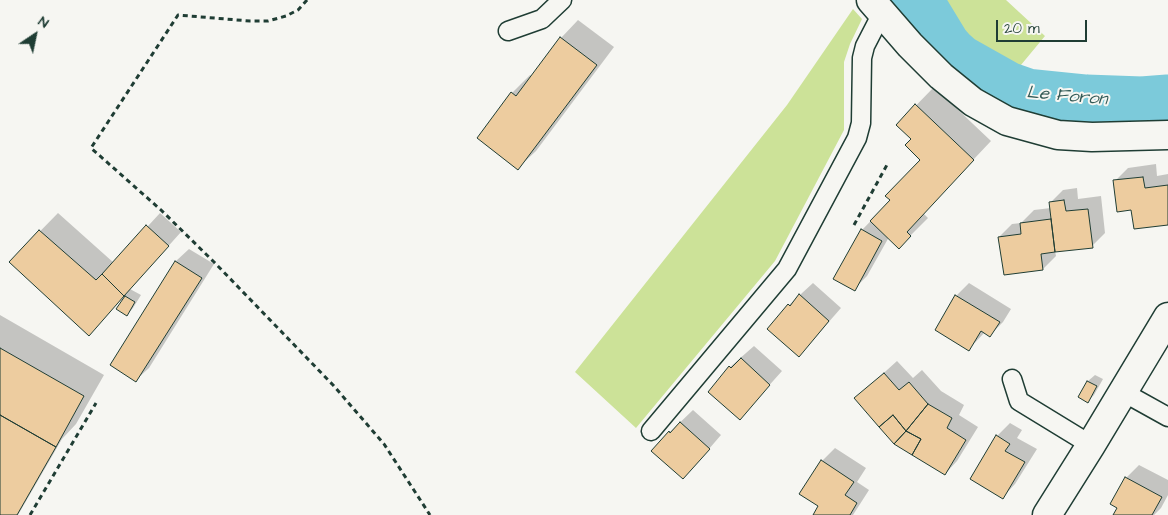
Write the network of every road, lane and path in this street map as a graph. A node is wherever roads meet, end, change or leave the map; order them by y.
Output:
1 (307, 0) edge
2 (562, 0) edge
3 (876, 6) edge
4 (508, 31) dead end
5 (1168, 135) edge
6 (888, 163) dead end
7 (854, 225) dead end
8 (1168, 317) edge
9 (1012, 379) dead end
10 (1123, 392) junction
11 (96, 403) dead end
12 (1168, 417) edge
13 (651, 431) dead end
14 (1092, 445) junction
15 (30, 515) edge
16 (430, 515) edge
17 (1047, 515) edge

1 - 16 path
2 - 4 lane
3 - 5 street
3 - 13 lane
6 - 7 path
8 - 10 street
9 - 14 lane
10 - 12 lane
10 - 14 street
11 - 15 path
14 - 17 street

